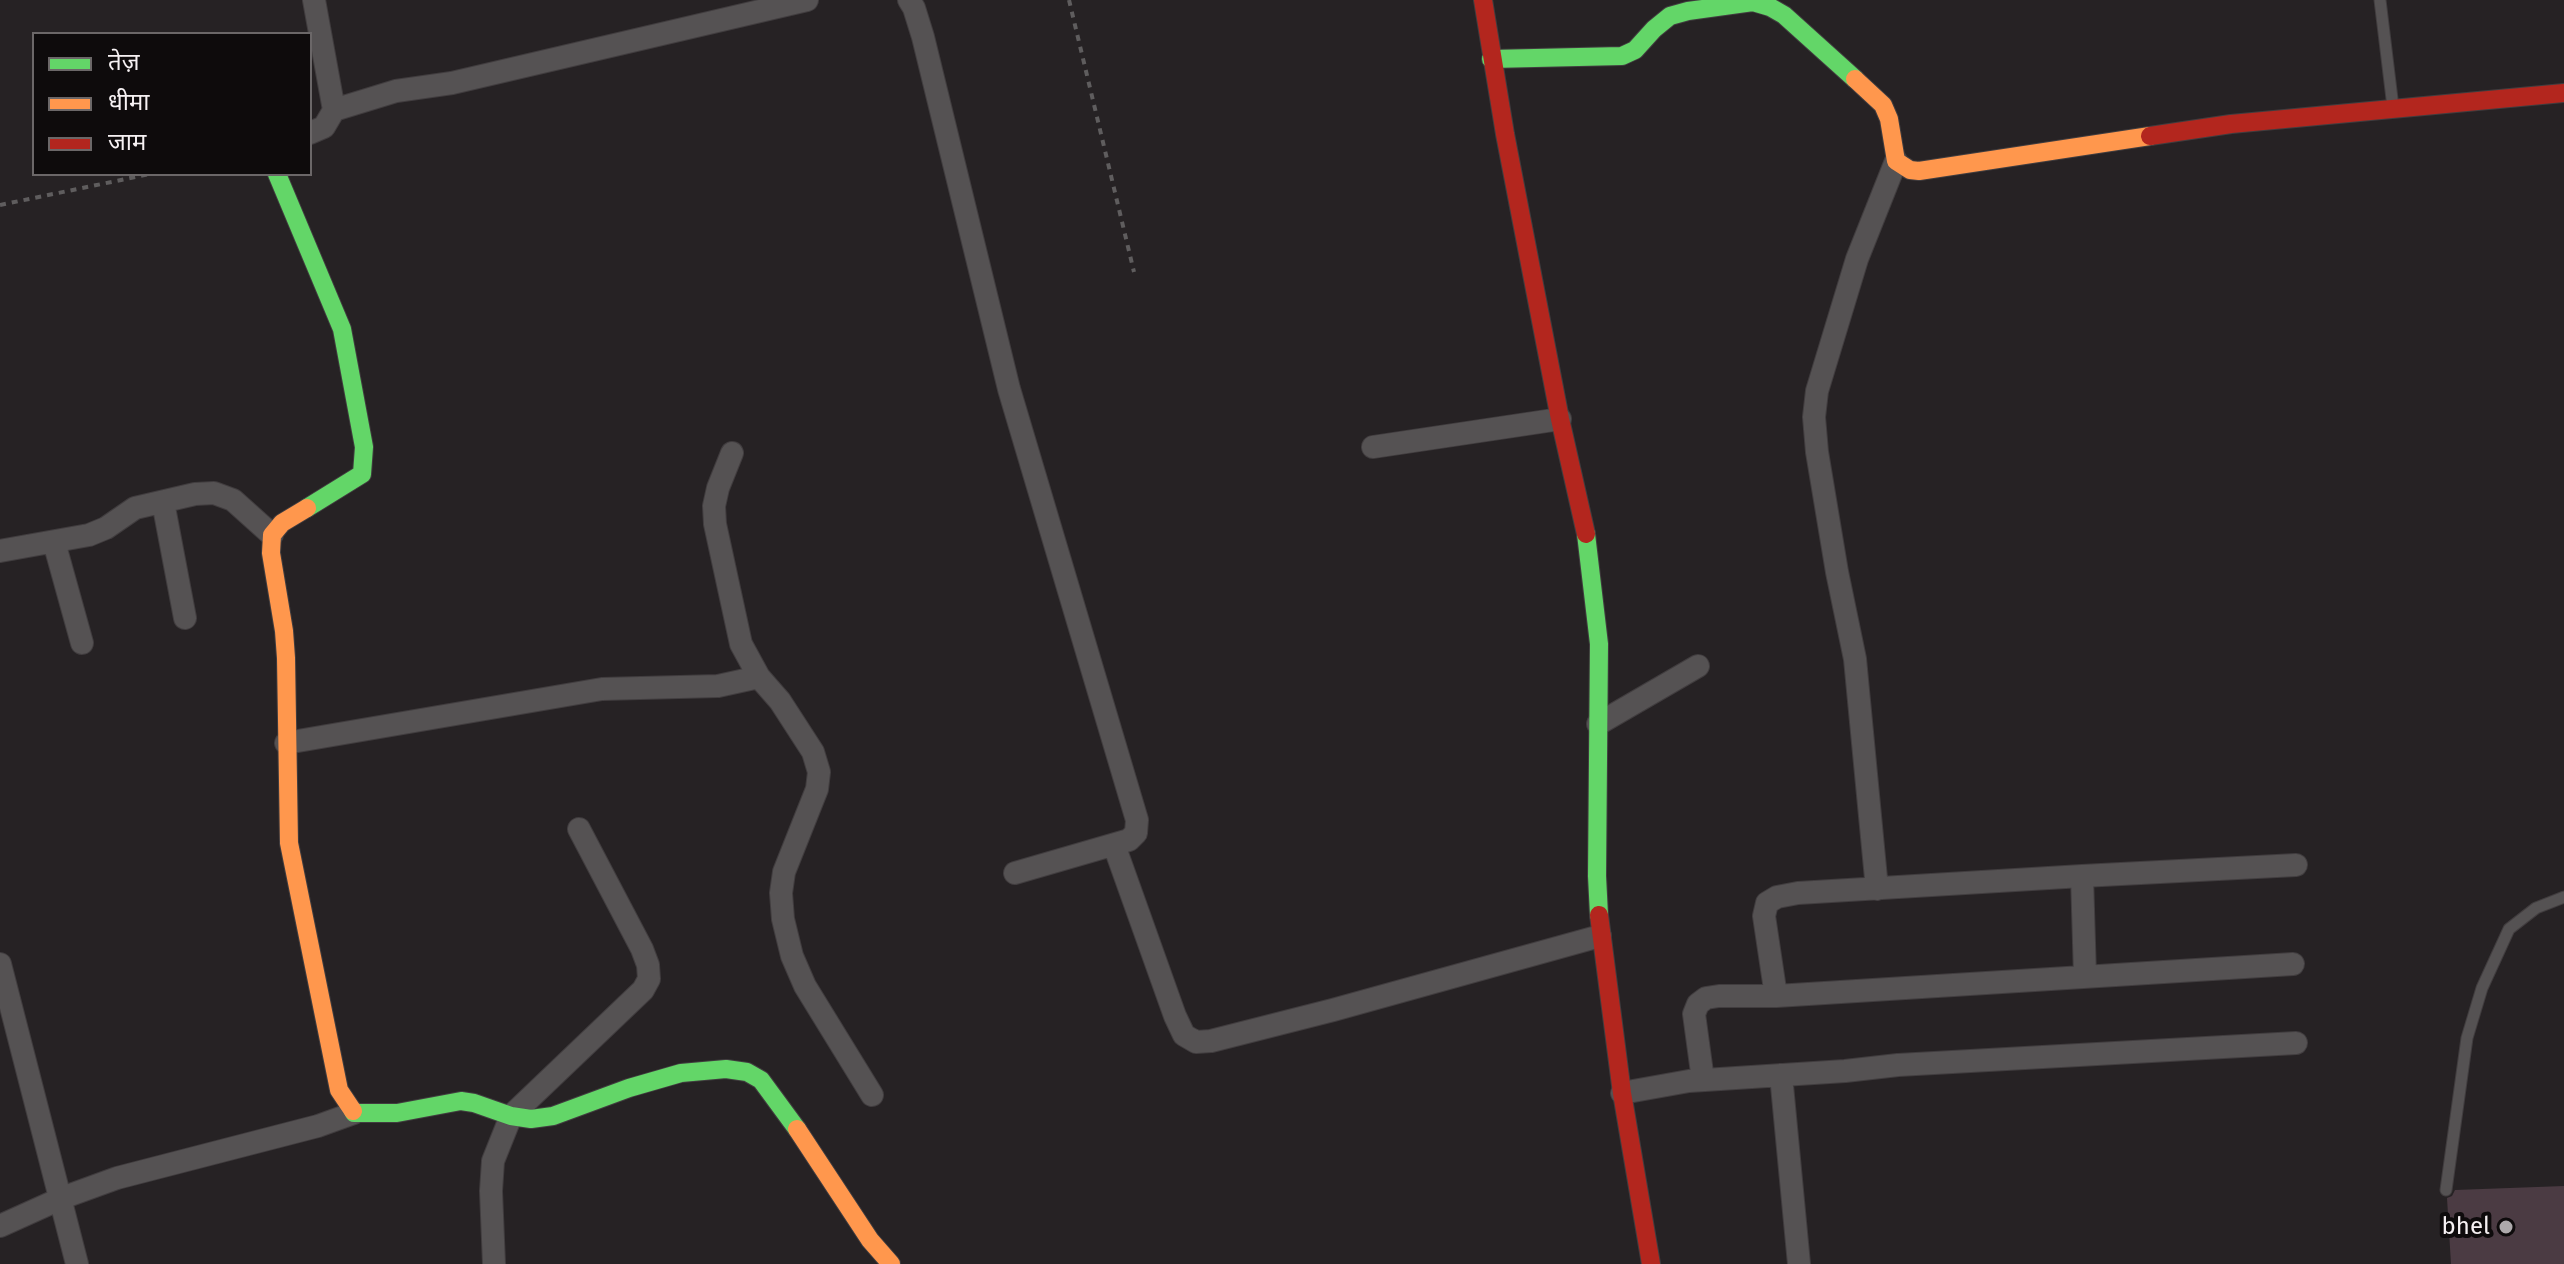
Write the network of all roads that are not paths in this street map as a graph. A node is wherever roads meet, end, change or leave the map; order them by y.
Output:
1 (314, 0) edge
2 (909, 0) edge
3 (1483, 0) edge
4 (2380, 0) edge
5 (792, 2) edge
6 (1771, 3) edge
7 (1491, 59) junction
8 (2564, 93) edge
9 (2393, 108) junction
10 (334, 110) junction
11 (312, 132) edge
12 (1896, 161) junction
13 (278, 176) edge
14 (1560, 419) junction
15 (1373, 447) dead end
16 (732, 453) dead end
17 (163, 502) junction
18 (272, 535) junction
19 (54, 542) junction
20 (0, 551) edge
21 (185, 618) dead end
22 (82, 643) dead end
23 (1698, 666) dead end
24 (759, 677) junction
25 (1598, 724) junction
26 (286, 743) junction
27 (579, 829) dead end
28 (1114, 845) junction
29 (2296, 865) dead end
30 (1015, 873) dead end
31 (2082, 876) junction
32 (1877, 889) junction
33 (2564, 897) edge
34 (1600, 936) junction
35 (0, 964) edge
36 (2293, 964) dead end
37 (2085, 976) junction
38 (1776, 996) junction
39 (2296, 1043) dead end
40 (1781, 1075) junction
41 (1703, 1080) junction
42 (1622, 1093) junction
43 (872, 1095) dead end
44 (354, 1113) junction
45 (511, 1116) junction
46 (2446, 1190) dead end
47 (62, 1198) junction
48 (0, 1226) edge
49 (77, 1264) edge
50 (494, 1264) edge
51 (891, 1264) edge
52 (1651, 1264) edge
53 (1799, 1264) edge

1 - 10 street
2 - 28 street
3 - 7 street
4 - 9 lane
5 - 10 street
6 - 7 street
6 - 12 street
7 - 14 street
8 - 9 street
9 - 12 street
10 - 11 street
12 - 32 street
13 - 18 street
14 - 15 street
14 - 25 street
16 - 24 street
17 - 18 street
17 - 19 street
17 - 21 street
18 - 26 street
19 - 20 street
19 - 22 street
23 - 25 street
24 - 26 street
24 - 43 street
25 - 34 street
26 - 44 street
27 - 45 street
28 - 30 street
28 - 34 street
29 - 31 street
31 - 32 street
31 - 37 street
32 - 38 street
33 - 46 lane
34 - 42 street
35 - 47 street
36 - 37 street
37 - 38 street
38 - 41 street
39 - 40 street
40 - 41 street
40 - 53 street
41 - 42 street
42 - 52 street
44 - 45 street
44 - 47 street
45 - 50 street
45 - 51 street
47 - 48 street
47 - 49 street

